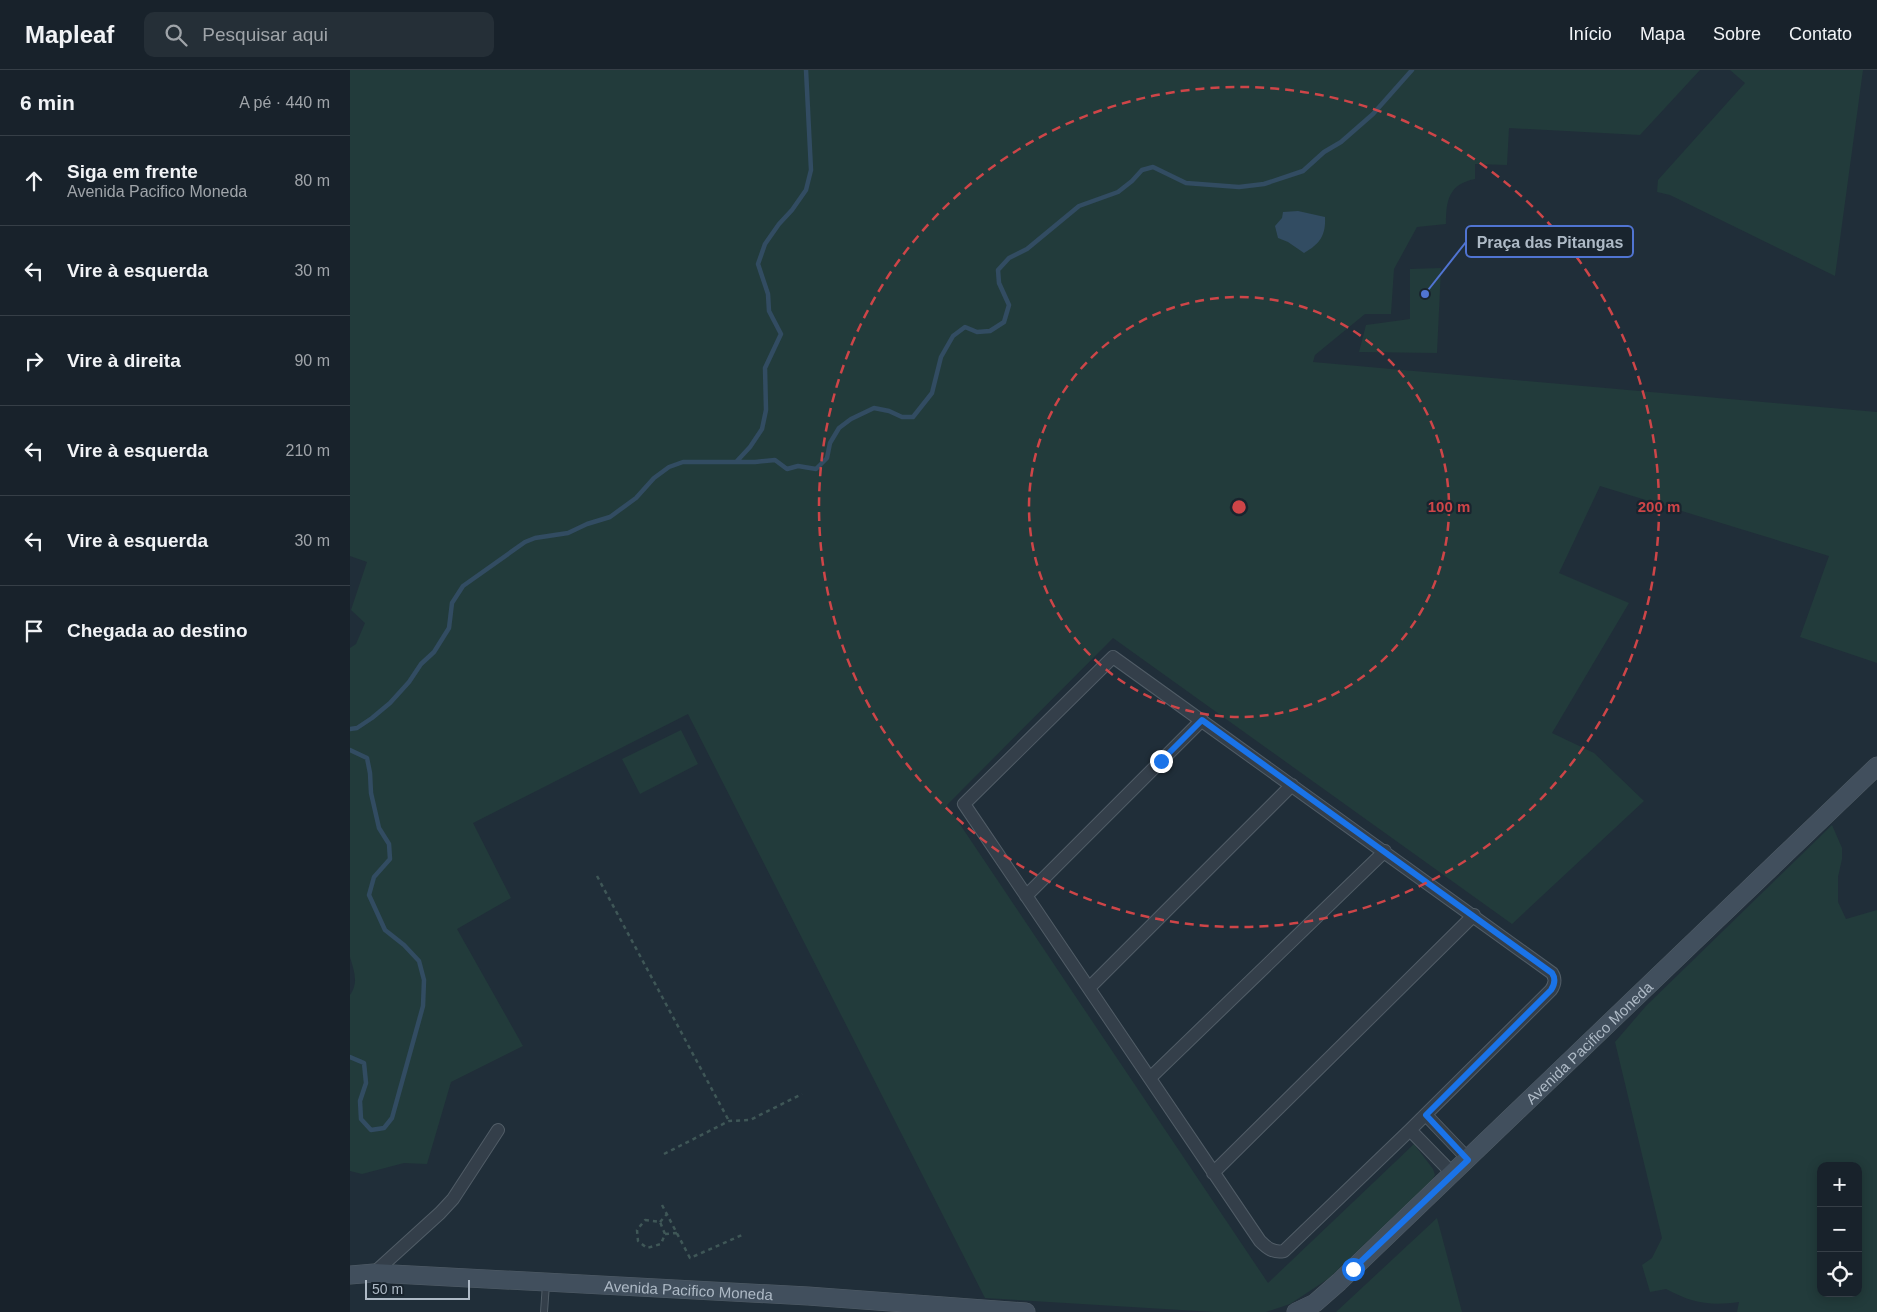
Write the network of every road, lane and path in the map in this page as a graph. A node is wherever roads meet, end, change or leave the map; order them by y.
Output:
1 (1202, 720) junction
2 (1877, 766) edge
3 (1292, 785) junction
4 (1385, 851) junction
5 (597, 876) dead end
6 (1026, 896) junction
7 (1474, 915) junction
8 (1089, 988) junction
9 (1150, 1078) junction
10 (802, 1094) dead end
11 (1426, 1115) junction
12 (729, 1121) junction
13 (498, 1130) dead end
14 (1410, 1130) junction
15 (664, 1154) dead end
16 (1468, 1160) junction
17 (1212, 1173) junction
18 (1454, 1174) junction
19 (662, 1205) dead end
20 (667, 1214) junction
21 (660, 1222) junction
22 (677, 1233) junction
23 (665, 1234) junction
24 (742, 1235) dead end
25 (374, 1274) junction
26 (350, 1275) edge
27 (546, 1282) junction
28 (544, 1312) edge
29 (1026, 1312) edge
30 (1296, 1312) edge

1 - 3 street
1 - 6 street
1 - 6 street
2 - 16 street, Avenida Pacifico Moneda
3 - 4 street
3 - 8 street
4 - 7 street
4 - 9 street
5 - 12 path
6 - 8 street
7 - 11 street
7 - 17 street
8 - 9 street
9 - 17 street
10 - 12 path
11 - 14 street
11 - 16 street
12 - 15 path
13 - 25 street
14 - 17 street
14 - 18 street
16 - 18 street, Avenida Pacifico Moneda
18 - 30 street, Avenida Pacifico Moneda
19 - 20 path
20 - 21 path
20 - 22 path
21 - 23 path
21 - 23 path
22 - 23 path
22 - 24 path
25 - 26 street, Avenida Pacifico Moneda
25 - 27 street, Avenida Pacifico Moneda
27 - 28 lane
27 - 29 street, Avenida Pacifico Moneda

